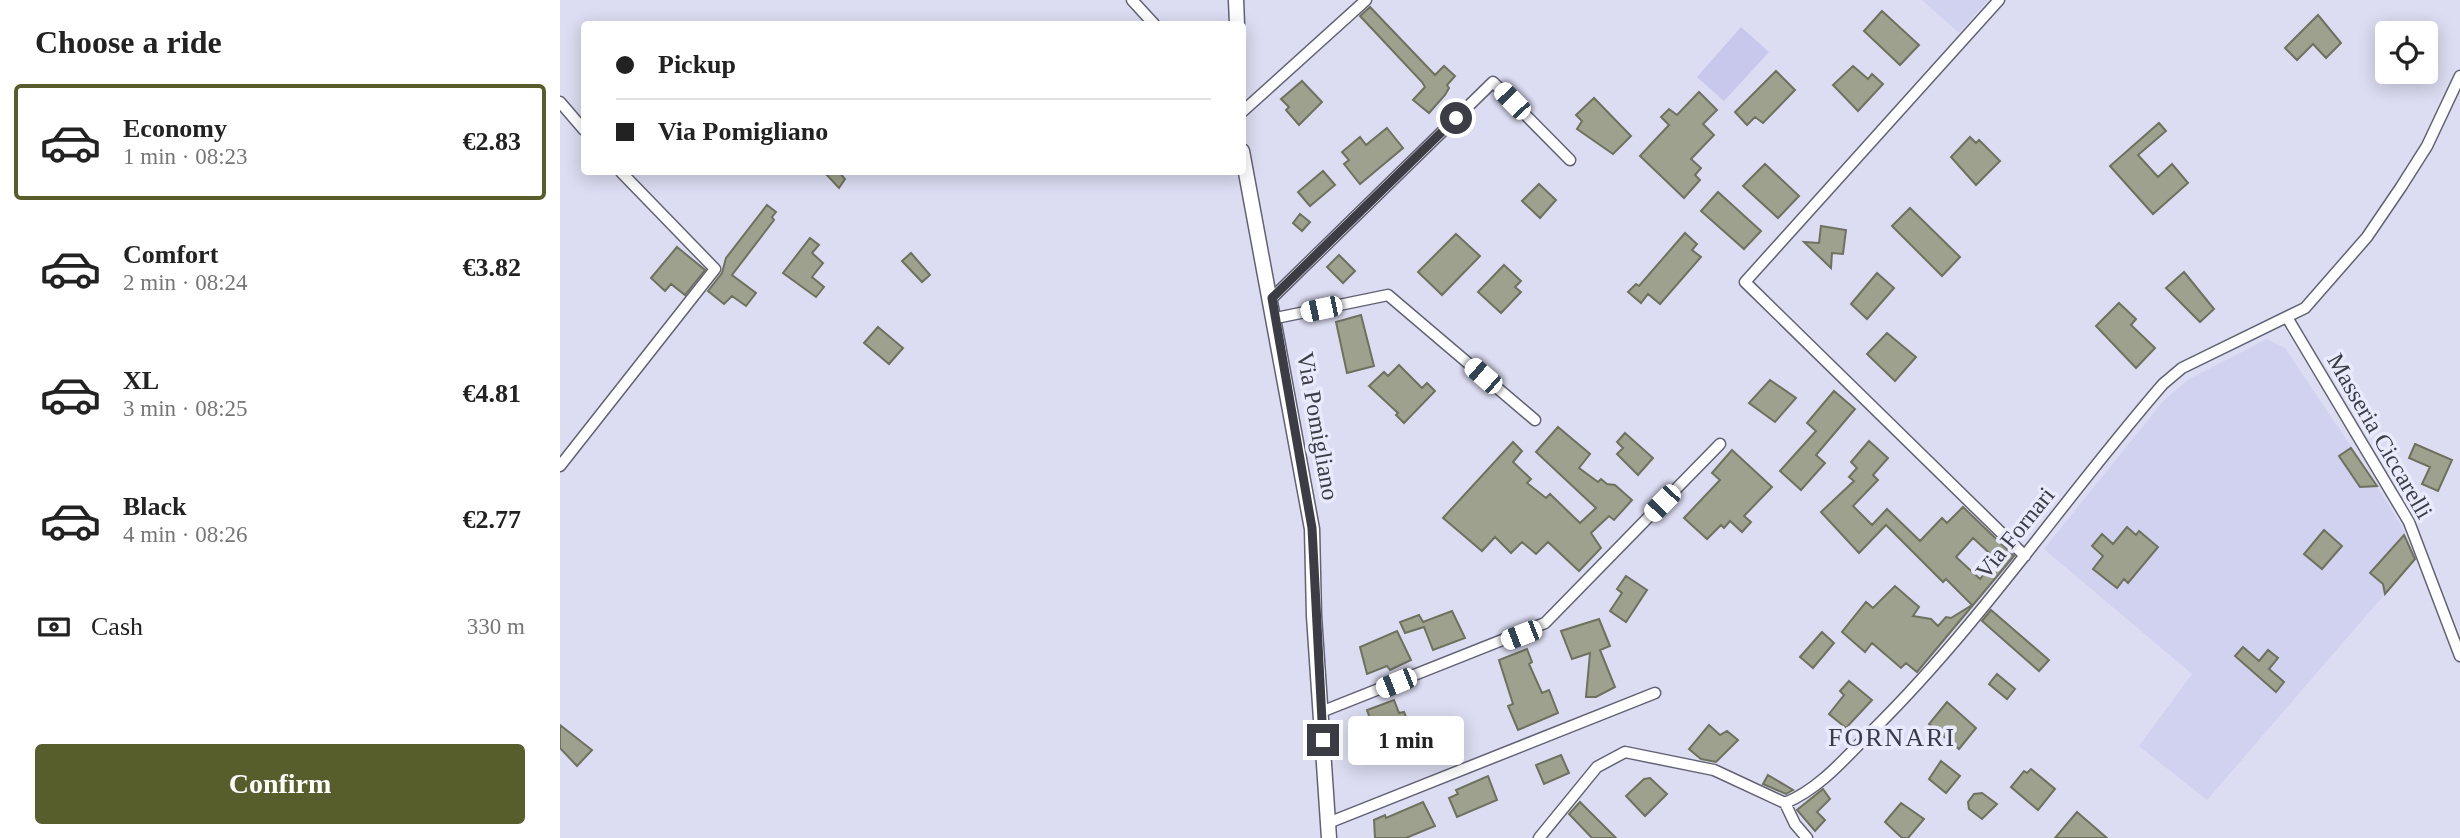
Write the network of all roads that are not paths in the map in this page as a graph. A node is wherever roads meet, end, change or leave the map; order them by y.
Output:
1 (1132, 0) edge
2 (1236, 0) edge
3 (1366, 0) edge
4 (1999, 0) edge
5 (1151, 21) edge
6 (1237, 21) edge
7 (2460, 76) edge
8 (560, 102) edge
9 (1246, 108) edge
10 (581, 126) edge
11 (1570, 160) dead end
12 (1246, 171) edge
13 (624, 175) edge
14 (1272, 298) junction
15 (1276, 318) junction
16 (2288, 319) junction
17 (1535, 420) dead end
18 (1720, 444) dead end
19 (560, 466) edge
20 (2025, 556) junction
21 (2460, 656) edge
22 (1655, 693) dead end
23 (1321, 712) junction
24 (1785, 803) junction
25 (1328, 823) junction
26 (1329, 838) edge
27 (1539, 838) edge
28 (1807, 838) edge

1 - 5 street
2 - 6 street
3 - 9 street
4 - 20 street
7 - 16 street, Via Fornari
8 - 10 street
11 - 14 street
12 - 14 street, Via Pomigliano
13 - 19 street
14 - 15 street, Via Pomigliano
15 - 17 street
15 - 23 street, Via Pomigliano
16 - 20 street, Via Fornari
16 - 21 street, Masseria Ciccarelli
18 - 23 street
20 - 24 street, Via Fornari
22 - 25 street
23 - 25 street, Via Pomigliano
24 - 27 street
24 - 28 street
25 - 26 street, Via Pomigliano

